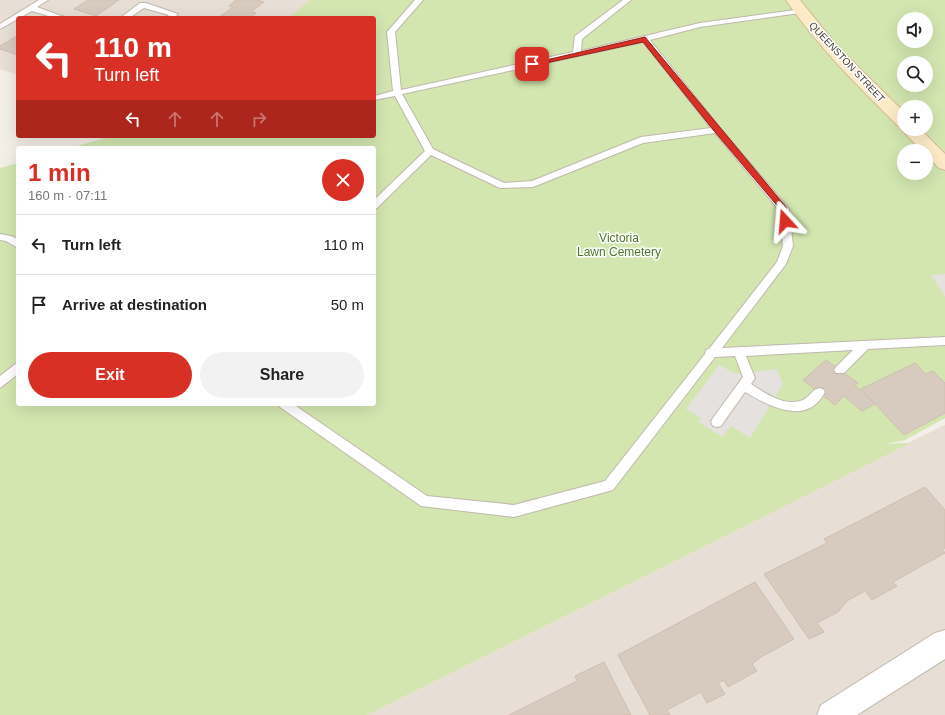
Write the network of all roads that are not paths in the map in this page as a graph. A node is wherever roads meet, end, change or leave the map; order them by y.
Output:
1 (44, 0) edge
2 (419, 0) edge
3 (627, 0) edge
4 (797, 6) edge
5 (31, 8) junction
6 (18, 16) edge
7 (57, 16) edge
8 (127, 16) edge
9 (172, 16) edge
10 (16, 17) edge
11 (0, 27) edge
12 (645, 39) junction
13 (577, 54) junction
14 (397, 93) junction
15 (376, 98) edge
16 (897, 115) edge
17 (717, 130) junction
18 (917, 136) edge
19 (430, 151) junction
20 (945, 164) edge
21 (376, 204) edge
22 (0, 238) edge
23 (16, 243) edge
24 (945, 341) edge
25 (865, 345) junction
26 (739, 352) junction
27 (710, 353) junction
28 (16, 369) edge
29 (840, 370) dead end
30 (0, 383) edge
31 (744, 386) junction
32 (819, 392) dead end
33 (287, 406) edge
34 (717, 422) dead end
35 (945, 643) edge
36 (831, 715) edge

1 - 5 lane
2 - 14 lane
3 - 13 lane
4 - 12 lane
4 - 16 main road, QUEENSTON STREET
5 - 6 lane
5 - 7 lane
8 - 9 lane
10 - 11 lane
12 - 13 lane
12 - 17 lane
13 - 14 lane
14 - 15 lane
14 - 19 lane
17 - 19 lane
17 - 27 lane
18 - 20 main road
19 - 21 lane
22 - 23 lane
24 - 25 lane
25 - 26 lane
25 - 29 lane
26 - 27 lane
26 - 31 lane
27 - 33 lane
28 - 30 lane
31 - 32 lane
31 - 34 lane
35 - 36 street

